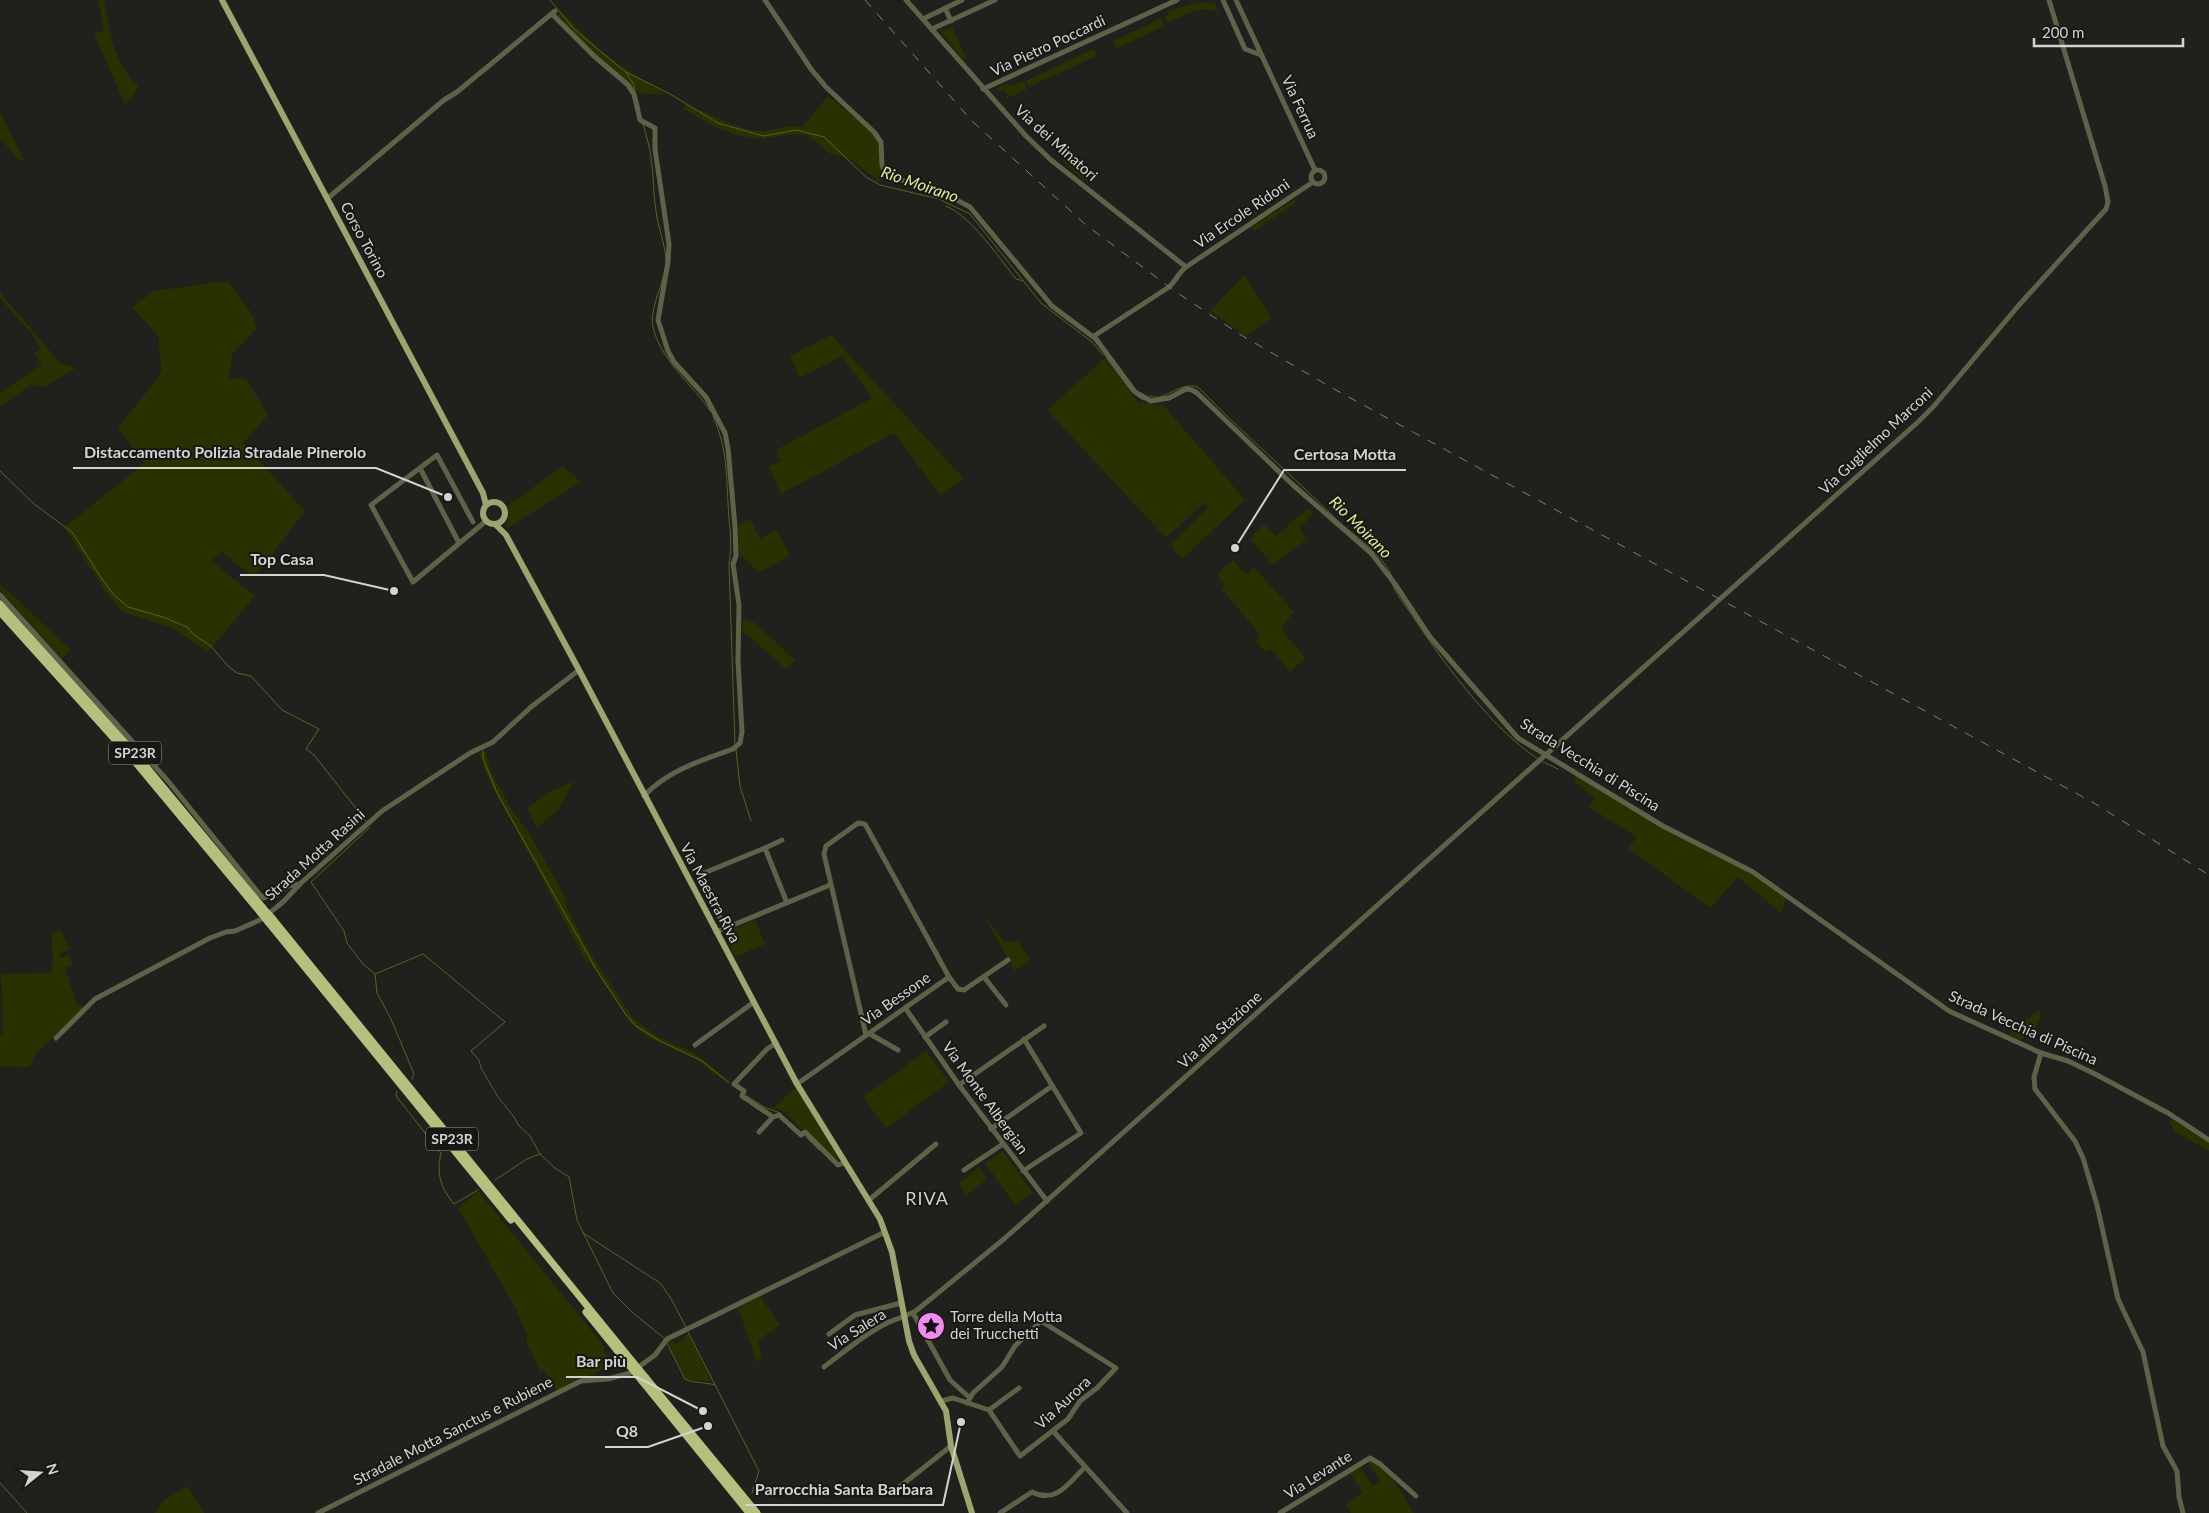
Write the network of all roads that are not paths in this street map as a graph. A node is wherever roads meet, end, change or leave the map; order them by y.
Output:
1 (222, 0) edge
2 (764, 0) edge
3 (906, 0) edge
4 (962, 0) edge
5 (995, 0) edge
6 (1177, 0) edge
7 (1223, 0) edge
8 (1236, 0) edge
9 (2049, 0) edge
10 (945, 8) junction
11 (923, 19) junction
12 (951, 21) junction
13 (932, 29) junction
14 (1261, 55) junction
15 (983, 90) junction
16 (1315, 170) junction
17 (1313, 182) junction
18 (328, 198) junction
19 (1186, 267) junction
20 (1094, 336) junction
21 (420, 468) junction
22 (483, 493) junction
23 (494, 502) junction
24 (486, 505) junction
25 (486, 521) junction
26 (473, 522) dead end
27 (499, 523) junction
28 (459, 543) junction
29 (0, 595) edge
30 (0, 604) edge
31 (0, 612) edge
32 (579, 670) junction
33 (1546, 755) junction
34 (644, 796) junction
35 (782, 840) dead end
36 (765, 848) junction
37 (301, 884) junction
38 (830, 885) junction
39 (788, 902) junction
40 (262, 910) junction
41 (725, 928) junction
42 (716, 932) junction
43 (1008, 960) dead end
44 (950, 977) junction
45 (984, 977) junction
46 (754, 1002) junction
47 (1006, 1005) dead end
48 (906, 1009) junction
49 (946, 1022) dead end
50 (1044, 1026) dead end
51 (868, 1034) junction
52 (925, 1037) junction
53 (56, 1038) dead end
54 (1024, 1039) junction
55 (776, 1043) junction
56 (695, 1045) dead end
57 (898, 1050) dead end
58 (2041, 1053) junction
59 (797, 1084) junction
60 (959, 1085) junction
61 (1052, 1086) junction
62 (772, 1117) junction
63 (992, 1129) junction
64 (758, 1132) dead end
65 (2209, 1140) edge
66 (936, 1144) dead end
67 (1003, 1144) junction
68 (844, 1163) junction
69 (964, 1170) dead end
70 (1023, 1171) junction
71 (869, 1200) junction
72 (1047, 1202) junction
73 (885, 1232) junction
74 (901, 1303) junction
75 (913, 1313) junction
76 (904, 1317) junction
77 (829, 1334) dead end
78 (640, 1366) dead end
79 (824, 1367) dead end
80 (630, 1374) dead end
81 (644, 1380) junction
82 (1019, 1388) dead end
83 (942, 1401) junction
84 (968, 1401) junction
85 (989, 1410) junction
86 (1053, 1431) junction
87 (951, 1446) junction
88 (1084, 1468) junction
89 (893, 1492) dead end
90 (1416, 1496) dead end
91 (318, 1513) edge
92 (749, 1513) edge
93 (757, 1513) edge
94 (972, 1513) edge
95 (1000, 1513) edge
96 (1127, 1513) edge
97 (1280, 1513) edge
98 (2183, 1513) edge

1 - 18 main road, Corso Torino
2 - 20 street, Strada Vecchia di Piscina
3 - 11 street, Via dei Minatori
4 - 10 street
5 - 12 street
6 - 15 street, Via Pietro Poccardi
7 - 14 street
8 - 14 street, Via Ferrua
9 - 33 street, Via Guglielmo Marconi
10 - 11 street
10 - 12 street
11 - 13 street, Via dei Minatori
12 - 13 street
13 - 15 street, Via dei Minatori
14 - 16 street, Via Ferrua
15 - 19 street, Via dei Minatori
16 - 17 street
16 - 17 street
17 - 19 street, Via Ercole Ridoni
18 - 22 main road, Corso Torino
18 - 34 street
19 - 20 street, Via Ercole Ridoni
20 - 33 street, Strada Vecchia di Piscina
21 - 26 street
21 - 28 street
21 - 28 street
22 - 23 main road
22 - 24 main road
23 - 24 main road
23 - 27 main road
24 - 25 main road
25 - 27 main road
25 - 28 street
27 - 32 main road, Via Maestra Riva
29 - 37 street
30 - 40 highway, SP23R
31 - 40 highway, SP23R
32 - 34 main road, Via Maestra Riva
32 - 37 street, Strada Motta Rasini
33 - 58 street, Strada Vecchia di Piscina
33 - 72 street, Via alla Stazione
34 - 42 main road, Via Maestra Riva
35 - 36 street
36 - 39 street
36 - 41 street
37 - 53 street, Strada Motta Rasini
38 - 39 street
38 - 44 street
38 - 51 street
39 - 41 street
40 - 81 highway, SP23R, bridge
41 - 42 street
42 - 46 main road, Via Maestra Riva
43 - 45 street, Via Bessone
44 - 45 street, Via Bessone
44 - 48 street, Via Bessone
45 - 47 street
46 - 55 main road, Via Maestra Riva
46 - 56 street
48 - 51 street, Via Bessone
48 - 52 street, Via Monte Albergian
49 - 52 street
50 - 54 street
51 - 57 street
51 - 59 street, Via Bessone
52 - 60 street, Via Monte Albergian
54 - 60 street
54 - 61 street
55 - 59 main road, Via Maestra Riva
55 - 62 street, Via Maestra Riva
58 - 65 street, Strada Vecchia di Piscina
58 - 98 street
59 - 68 main road, Via Maestra Riva
60 - 63 street, Via Monte Albergian
61 - 63 street
61 - 70 street
62 - 64 street
62 - 68 street, Via Maestra Riva
63 - 67 street, Via Monte Albergian
66 - 71 street
67 - 69 street
67 - 70 street, Via Monte Albergian
68 - 71 main road, Via Maestra Riva
70 - 72 street, Via Monte Albergian
71 - 73 main road, Via Maestra Riva
72 - 75 street, Via alla Stazione
73 - 74 main road, Via Maestra Riva
73 - 78 street
74 - 76 main road, Via Maestra Riva
74 - 77 street
75 - 76 street, Via alla Stazione
75 - 84 street
76 - 79 street, Via Salera
76 - 83 main road, Via Maestra Riva
80 - 91 street, Stradale Motta Sanctus e Rubiene
81 - 92 highway, SP23R
81 - 93 highway, SP23R
82 - 85 street
83 - 84 street
83 - 87 main road, Via Maestra Riva
84 - 85 street
84 - 86 street, Via Aurora
85 - 86 street, Via Aurora
86 - 88 street
87 - 89 street
87 - 94 main road, Via Maestra Riva
88 - 95 street
88 - 96 street
90 - 97 street, Via Levante

